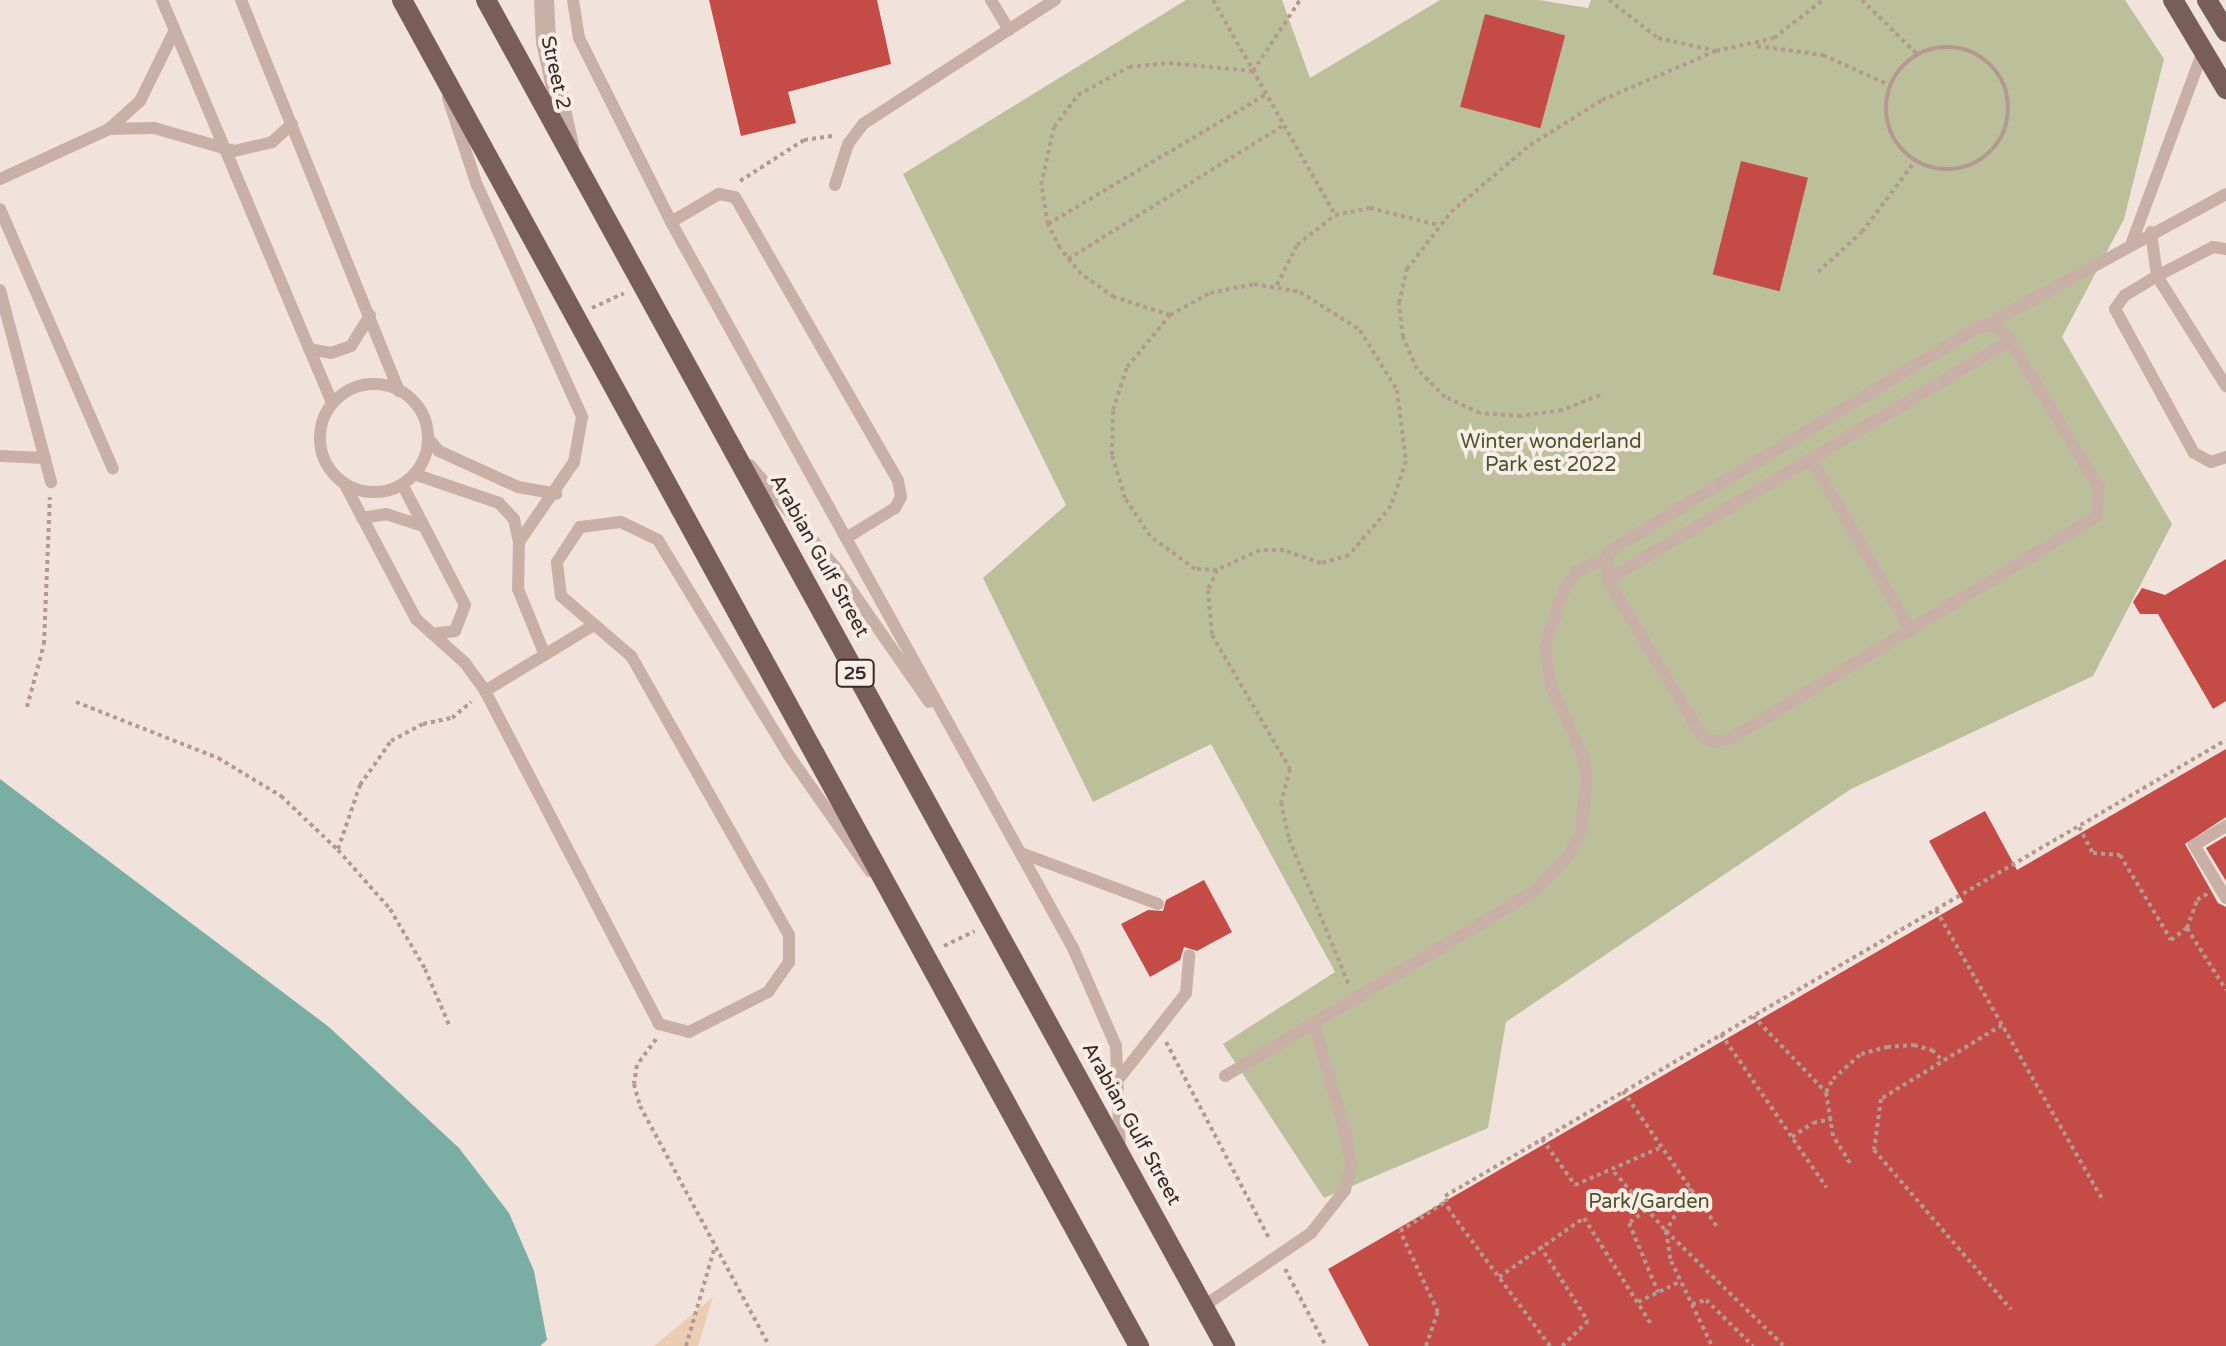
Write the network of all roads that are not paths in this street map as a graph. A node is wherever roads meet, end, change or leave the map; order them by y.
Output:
1 (162, 0) edge
2 (241, 0) edge
3 (402, 0) edge
4 (486, 0) edge
5 (544, 0) edge
6 (573, 0) edge
7 (991, 0) edge
8 (1055, 0) edge
9 (2173, 0) edge
10 (2207, 0) edge
11 (1009, 30) junction
12 (174, 32) junction
13 (2226, 32) edge
14 (2203, 51) junction
15 (434, 57) junction
16 (2226, 89) edge
17 (292, 124) junction
18 (109, 129) junction
19 (569, 146) junction
20 (221, 149) junction
21 (0, 179) edge
22 (835, 185) dead end
23 (2226, 194) edge
24 (0, 209) edge
25 (671, 222) junction
26 (2151, 232) junction
27 (2132, 242) junction
28 (2226, 249) edge
29 (2157, 276) junction
30 (0, 290) edge
31 (370, 315) junction
32 (5, 319) edge
33 (1986, 325) junction
34 (2009, 341) junction
35 (309, 349) junction
36 (2226, 386) edge
37 (399, 391) junction
38 (332, 403) junction
39 (428, 438) junction
40 (727, 438) junction
41 (0, 456) edge
42 (2226, 457) edge
43 (45, 458) junction
44 (1811, 459) junction
45 (113, 469) dead end
46 (414, 474) junction
47 (51, 482) road end
48 (344, 483) junction
49 (402, 484) junction
50 (556, 494) junction
51 (362, 518) junction
52 (424, 526) junction
53 (846, 538) junction
54 (519, 542) junction
55 (1605, 559) junction
56 (1607, 580) junction
57 (594, 625) junction
58 (1911, 631) junction
59 (429, 634) junction
60 (545, 655) junction
61 (485, 691) junction
62 (967, 757) junction
63 (2226, 826) edge
64 (1021, 853) junction
65 (2223, 893) edge
66 (1158, 904) dead end
67 (904, 918) junction
68 (1189, 955) dead end
69 (1314, 1024) junction
70 (1121, 1076) junction
71 (1225, 1076) dead end
72 (1120, 1152) junction
73 (1204, 1306) junction
74 (1139, 1346) edge
75 (1225, 1346) edge

1 - 12 lane
2 - 17 lane
3 - 15 main road
4 - 19 main road, Arabian Gulf Street / 25
5 - 19 street, Street 2
6 - 25 lane
7 - 11 lane
8 - 11 lane
9 - 14 main road
10 - 13 main road
11 - 22 lane
12 - 18 lane
12 - 20 lane
14 - 16 main road
14 - 27 lane
15 - 50 lane
15 - 67 main road
17 - 20 lane
17 - 31 lane
18 - 20 lane
18 - 21 lane
19 - 40 main road, Arabian Gulf Street / 25
20 - 35 lane
23 - 26 lane
24 - 45 lane
25 - 53 lane
25 - 53 lane
26 - 27 lane
26 - 29 lane
27 - 33 lane
28 - 29 lane
29 - 36 lane
29 - 42 lane
30 - 32 lane
31 - 35 lane
31 - 37 lane
32 - 43 lane
33 - 34 lane
33 - 55 lane
34 - 44 lane
34 - 58 lane
35 - 38 lane
37 - 38 lane
37 - 39 lane
38 - 48 lane
39 - 46 lane
39 - 50 lane
40 - 62 lane
40 - 72 main road, Arabian Gulf Street / 25
41 - 43 lane
43 - 47 lane
44 - 56 lane
44 - 58 lane
46 - 49 lane
46 - 54 lane
48 - 49 lane
48 - 51 lane
49 - 52 lane
50 - 54 lane
51 - 52 lane
51 - 59 lane
52 - 59 lane
53 - 62 lane
54 - 60 lane
55 - 56 lane
55 - 69 lane
56 - 58 lane
57 - 60 lane
57 - 61 lane
57 - 67 lane
59 - 61 lane
60 - 61 lane
62 - 64 lane
63 - 65 lane
64 - 66 lane
64 - 70 lane
67 - 74 main road
68 - 70 lane
69 - 71 lane
69 - 73 lane
70 - 72 lane
72 - 73 main road, Arabian Gulf Street / 25
73 - 75 main road, Arabian Gulf Street / 25

